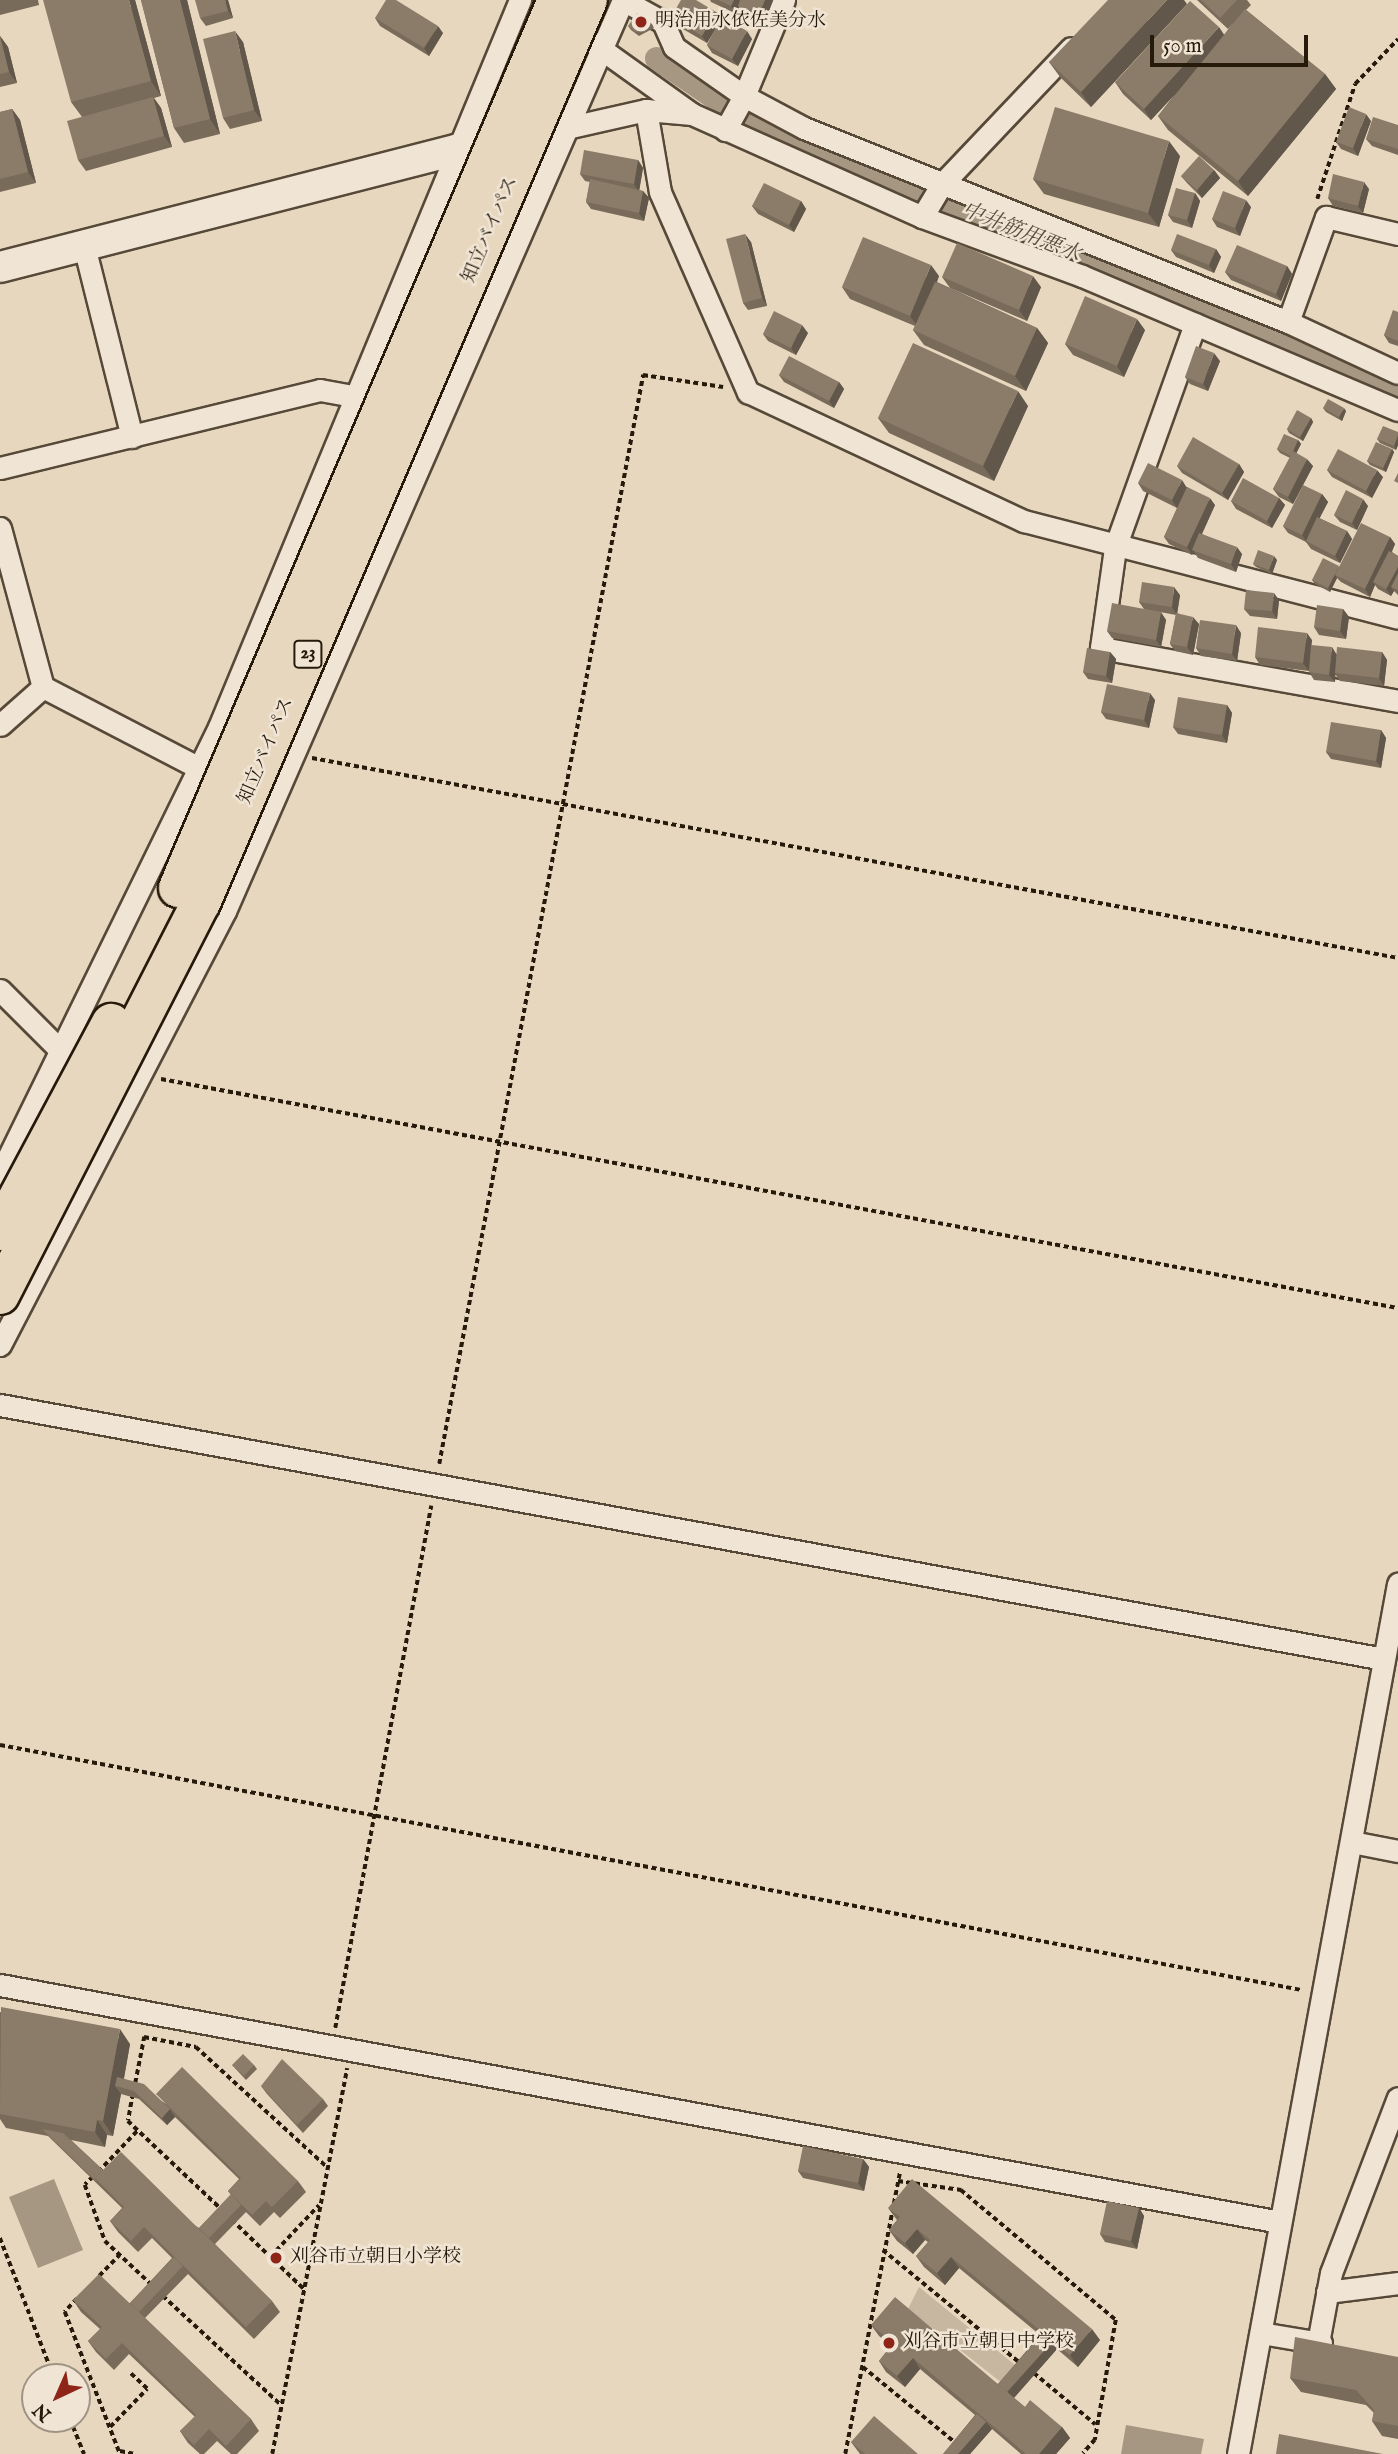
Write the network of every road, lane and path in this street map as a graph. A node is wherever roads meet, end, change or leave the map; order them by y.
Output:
1 (520, 0) edge
2 (557, 0) edge
3 (588, 0) edge
4 (623, 0) edge
5 (784, 0) edge
6 (1088, 29) edge
7 (1398, 39) edge
8 (602, 48) junction
9 (646, 110) junction
10 (735, 112) junction
11 (692, 114) junction
12 (562, 129) junction
13 (458, 149) junction
14 (942, 184) junction
15 (922, 217) junction
16 (1326, 217) junction
17 (1398, 234) edge
18 (84, 246) junction
19 (0, 267) edge
20 (1288, 322) junction
21 (1195, 324) junction
22 (1398, 373) edge
23 (748, 391) junction
24 (359, 396) junction
25 (1398, 410) edge
26 (438, 422) junction
27 (132, 438) junction
28 (0, 468) edge
29 (0, 528) edge
30 (1115, 548) junction
31 (1398, 618) edge
32 (44, 687) junction
33 (1398, 701) edge
34 (0, 725) edge
35 (219, 727) junction
36 (295, 755) junction
37 (199, 768) junction
38 (565, 802) junction
39 (1398, 958) edge
40 (0, 990) edge
41 (64, 1054) junction
42 (145, 1076) junction
43 (501, 1143) junction
44 (0, 1174) edge
45 (0, 1231) edge
46 (0, 1295) edge
47 (1398, 1308) edge
48 (0, 1345) edge
49 (0, 1405) edge
50 (436, 1482) junction
51 (1398, 1584) edge
52 (1384, 1659) junction
53 (0, 1745) edge
54 (374, 1816) junction
55 (1352, 1842) junction
56 (1398, 1850) edge
57 (0, 1985) edge
58 (1324, 1994) junction
59 (341, 2049) junction
60 (1398, 2098) edge
61 (138, 2130) junction
62 (902, 2156) junction
63 (328, 2168) junction
64 (898, 2181) junction
65 (321, 2203) junction
66 (1280, 2222) junction
67 (0, 2238) edge
68 (883, 2250) junction
69 (119, 2255) junction
70 (271, 2257) junction
71 (92, 2283) edge
72 (1398, 2283) edge
73 (304, 2289) junction
74 (1327, 2292) junction
75 (83, 2293) edge
76 (1261, 2333) junction
77 (1318, 2343) junction
78 (1344, 2348) edge
79 (49, 2363) edge
80 (862, 2366) junction
81 (130, 2373) dead end
82 (282, 2406) junction
83 (1096, 2425) junction
84 (110, 2427) junction
85 (76, 2433) edge
86 (119, 2453) edge
87 (84, 2454) edge
88 (135, 2454) edge
89 (272, 2454) edge
90 (845, 2454) edge
91 (970, 2454) edge
92 (1083, 2454) edge
93 (1238, 2454) edge

1 - 8 street
1 - 13 street
2 - 45 highway, 知立バイパス / 23, bridge
3 - 46 highway, 知立バイパス / 23, bridge
4 - 8 street
4 - 10 street
5 - 10 street
6 - 14 street
7 - 16 path
8 - 11 street
8 - 12 street
9 - 11 street
9 - 12 street
9 - 23 street
10 - 11 street
10 - 14 street
10 - 15 street
12 - 13 street
12 - 26 street
13 - 18 street
13 - 24 street
14 - 15 street
14 - 20 street
15 - 21 street
16 - 17 street
16 - 20 street
18 - 19 street
18 - 27 street
20 - 22 street
21 - 25 street
21 - 30 street
23 - 30 street
23 - 38 path
24 - 26 street
24 - 27 street
24 - 35 street
26 - 36 street
27 - 28 street
29 - 32 street
30 - 31 street
30 - 33 street
32 - 34 street
32 - 37 street
35 - 36 street
35 - 37 street
36 - 38 path
36 - 42 street
37 - 41 street
38 - 39 path
38 - 43 path
40 - 41 street
41 - 44 street
42 - 43 path
42 - 48 street
43 - 47 path
43 - 50 path
49 - 50 street
50 - 52 street
50 - 54 path
51 - 52 street
52 - 55 street
53 - 54 path
54 - 58 path
54 - 59 path
55 - 56 street
55 - 58 street
57 - 59 street
58 - 66 street
59 - 62 street
59 - 63 path
60 - 74 street
61 - 63 path
61 - 69 path
61 - 70 path
62 - 64 path
62 - 66 street
63 - 65 path
64 - 68 path
64 - 83 path
65 - 70 path
65 - 73 path
66 - 76 street
67 - 79 path
68 - 80 path
68 - 83 path
69 - 71 path
69 - 82 path
70 - 73 path
72 - 74 street
73 - 82 path
74 - 77 street
75 - 84 path
76 - 77 street
76 - 93 street
77 - 78 street
80 - 90 path
80 - 91 path
81 - 84 path
82 - 89 path
83 - 92 path
84 - 86 path
85 - 87 path
86 - 88 path

